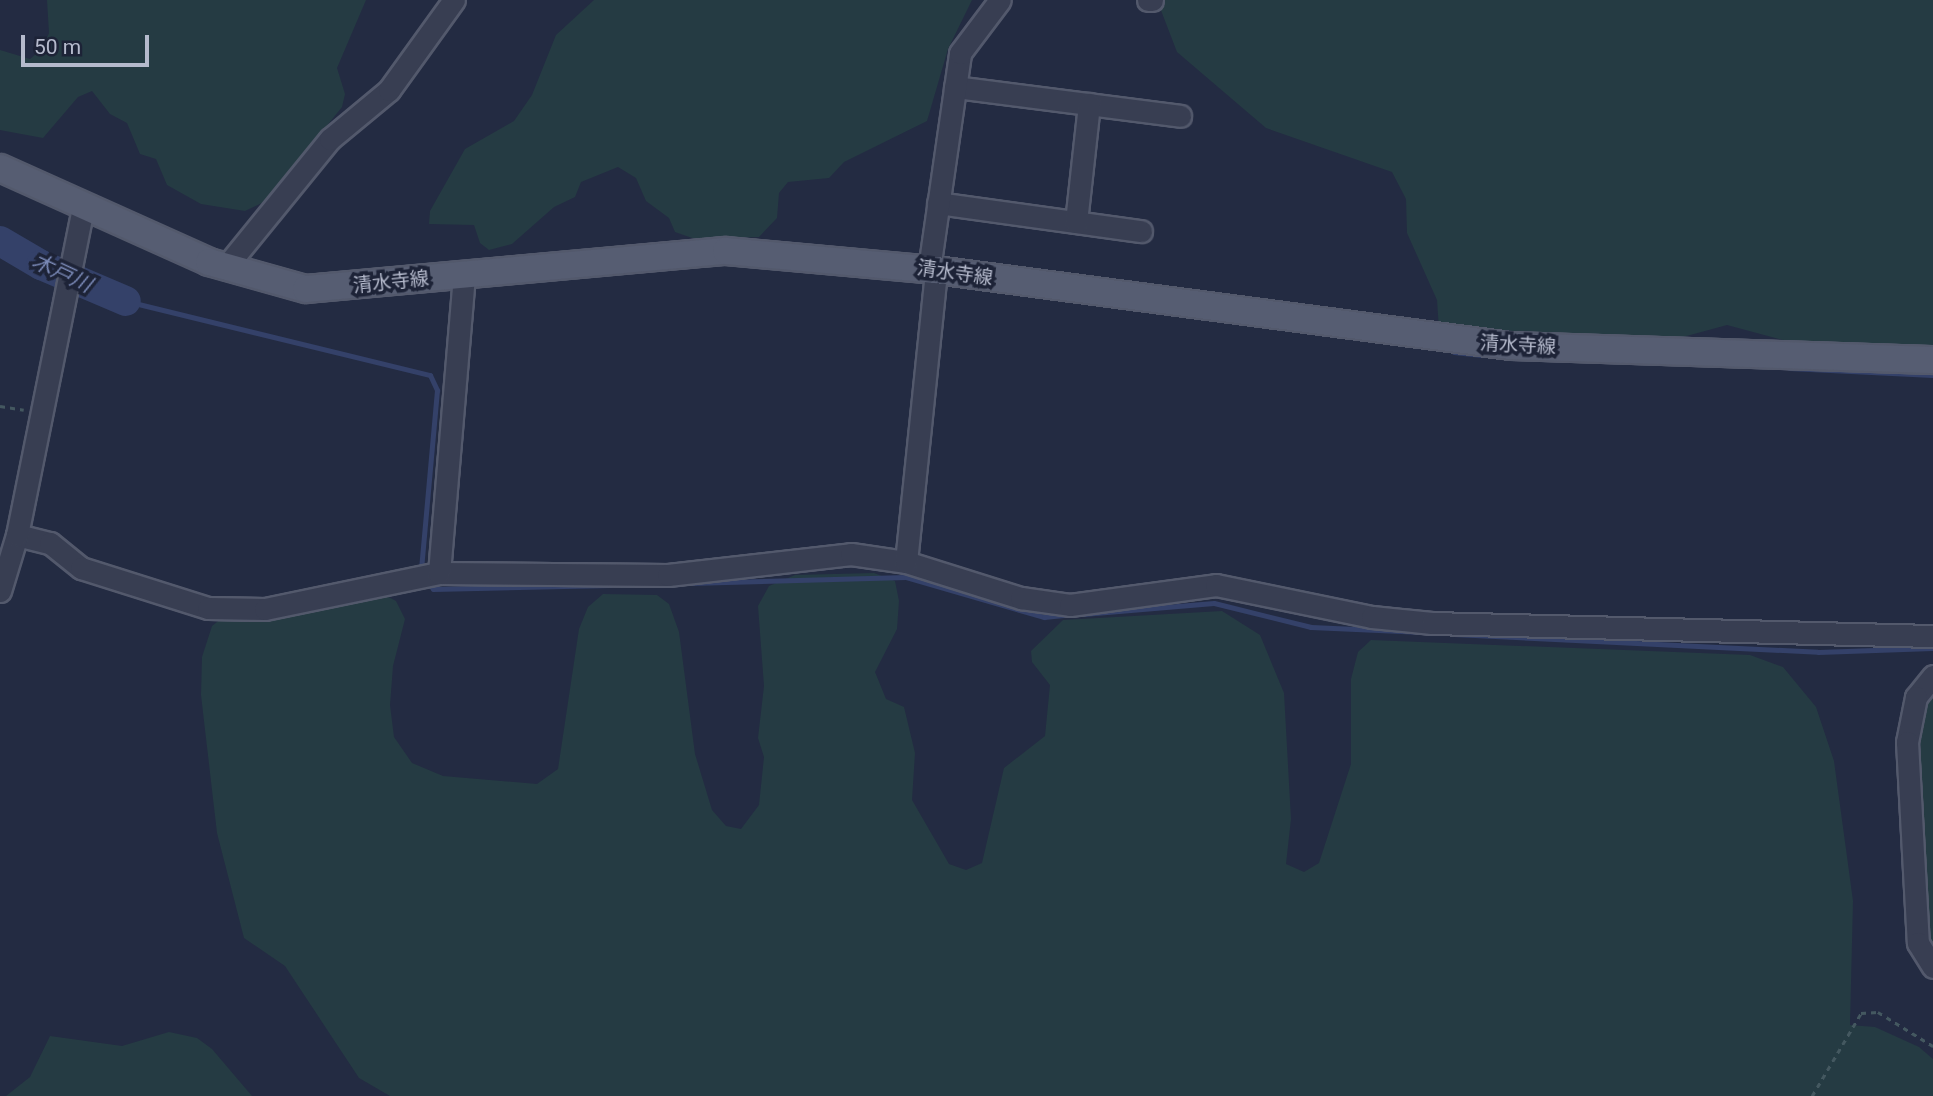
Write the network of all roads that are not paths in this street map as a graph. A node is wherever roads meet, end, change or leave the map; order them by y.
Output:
1 (454, 0) edge
2 (1000, 0) edge
3 (955, 87) junction
4 (1089, 104) junction
5 (1180, 116) dead end
6 (0, 168) edge
7 (938, 203) junction
8 (83, 209) junction
9 (1076, 222) junction
10 (1141, 231) dead end
11 (225, 268) junction
12 (932, 269) junction
13 (464, 275) junction
14 (1933, 360) edge
15 (17, 534) junction
16 (906, 562) junction
17 (439, 573) junction
18 (0, 591) edge
19 (1933, 636) edge
20 (1933, 676) edge
21 (1933, 967) edge

1 - 11 street
2 - 3 street
3 - 4 street
3 - 7 street
4 - 5 street
4 - 9 street
6 - 8 main road, 清水寺線
7 - 9 street
7 - 12 street
8 - 11 main road, 清水寺線
8 - 15 street
9 - 10 street
11 - 13 main road, 清水寺線
12 - 13 main road, 清水寺線
12 - 14 main road, 清水寺線
12 - 16 street
13 - 17 street
15 - 17 street
15 - 18 street
16 - 17 street
16 - 19 street
20 - 21 street

